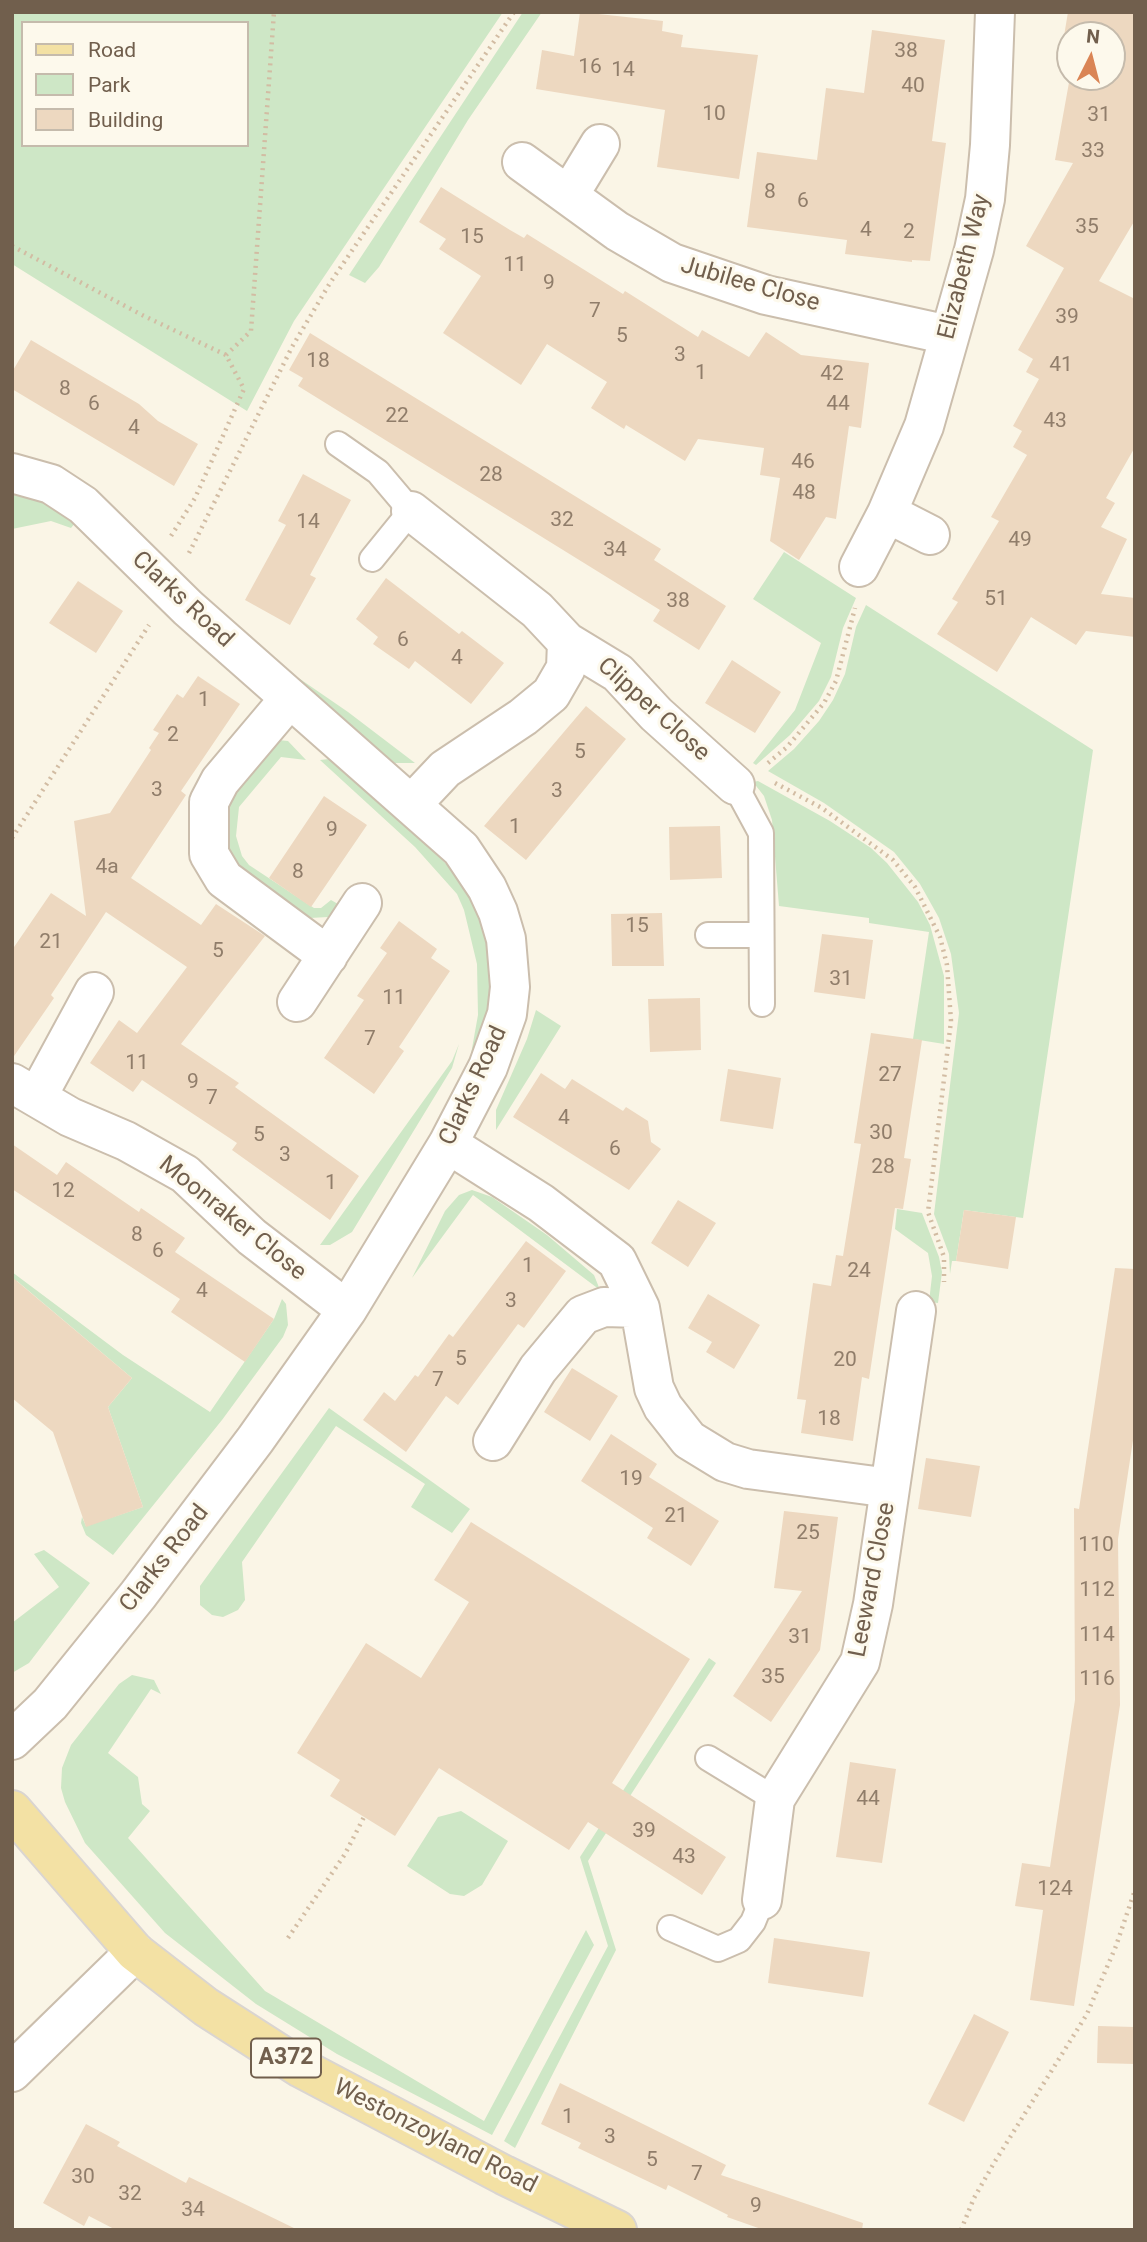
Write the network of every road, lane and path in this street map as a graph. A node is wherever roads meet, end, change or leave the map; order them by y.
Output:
1 (274, 12) edge
2 (514, 12) edge
3 (995, 12) edge
4 (600, 144) dead end
5 (522, 162) dead end
6 (569, 195) junction
7 (12, 246) edge
8 (948, 335) junction
9 (226, 355) junction
10 (338, 444) dead end
11 (12, 473) edge
12 (411, 512) junction
13 (887, 513) junction
14 (930, 535) dead end
15 (372, 559) dead end
16 (859, 566) joint
17 (159, 579) junction
18 (567, 642) junction
19 (290, 698) junction
20 (766, 764) dead end
21 (751, 782) junction
22 (412, 804) junction
23 (12, 838) edge
24 (362, 903) dead end
25 (708, 934) dead end
26 (760, 935) junction
27 (328, 956) junction
28 (94, 992) dead end
29 (297, 1002) dead end
30 (762, 1004) dead end
31 (25, 1090) edge
32 (448, 1144) junction
33 (640, 1308) junction
34 (348, 1310) junction
35 (916, 1311) joint
36 (493, 1441) dead end
37 (890, 1488) junction
38 (12, 1740) edge
39 (708, 1758) dead end
40 (775, 1799) junction
41 (12, 1810) edge
42 (364, 1817) dead end
43 (1135, 1890) edge
44 (762, 1900) joint
45 (670, 1928) dead end
46 (288, 1938) dead end
47 (135, 1952) junction
48 (12, 2072) edge
49 (617, 2230) edge
50 (961, 2230) edge

1 - 9 path
2 - 17 path
3 - 8 street, Elizabeth Way
4 - 6 street
5 - 6 street, Jubilee Close
6 - 8 street, Jubilee Close
7 - 9 path
8 - 13 street, Elizabeth Way
9 - 17 path
10 - 12 lane
11 - 17 street, Clarks Road
12 - 15 lane
12 - 18 street, Clipper Close
13 - 14 street
13 - 16 street, Elizabeth Way
16 - 20 path
17 - 19 street, Clarks Road
17 - 23 path
18 - 21 street, Clipper Close
18 - 22 street, Clipper Close
19 - 22 street, Clarks Road
19 - 27 street
21 - 26 lane
21 - 35 path
22 - 32 street, Clarks Road
24 - 27 street
25 - 26 lane
26 - 30 lane
27 - 29 street
28 - 31 street, Moonraker Close
31 - 34 street, Moonraker Close
32 - 33 street, Leeward Close
32 - 34 street, Clarks Road
33 - 36 street
33 - 37 street, Leeward Close
34 - 38 street, Clarks Road
35 - 37 street, Leeward Close
37 - 40 street, Leeward Close
39 - 40 lane
40 - 44 street, Leeward Close
41 - 47 main road, Westonzoyland Road / A372
42 - 46 path
43 - 50 path
44 - 45 lane
47 - 48 street
47 - 49 main road, Westonzoyland Road / A372

